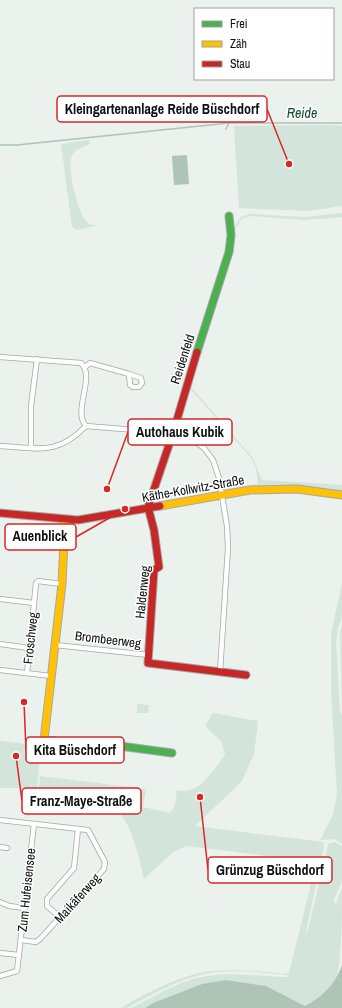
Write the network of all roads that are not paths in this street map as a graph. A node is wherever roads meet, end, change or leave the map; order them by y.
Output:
1 (228, 216) dead end
2 (0, 357) edge
3 (37, 359) junction
4 (85, 367) junction
5 (129, 374) dead end
6 (86, 426) junction
7 (173, 433) junction
8 (0, 446) edge
9 (31, 448) junction
10 (222, 495) junction
11 (342, 495) edge
12 (148, 508) junction
13 (0, 514) edge
14 (65, 520) junction
15 (62, 584) junction
16 (0, 599) edge
17 (34, 603) junction
18 (0, 644) edge
19 (55, 645) junction
20 (30, 648) junction
21 (149, 655) junction
22 (0, 670) edge
23 (220, 672) junction
24 (26, 673) junction
25 (246, 675) dead end
26 (52, 676) junction
27 (172, 753) dead end
28 (0, 820) edge
29 (34, 824) junction
30 (78, 829) junction
31 (0, 847) edge
32 (6, 848) dead end
33 (0, 902) edge
34 (24, 908) junction
35 (60, 917) junction
36 (21, 940) junction
37 (0, 953) edge
38 (19, 955) junction
39 (0, 976) edge

1 - 7 street, Reidenfeld
2 - 3 street
3 - 4 street
3 - 9 street
4 - 5 street
4 - 6 street
6 - 7 street
6 - 9 street
7 - 10 street
7 - 12 street, Reidenfeld
8 - 9 street
10 - 11 street, Käthe-Kollwitz-Straße
10 - 12 street, Käthe-Kollwitz-Straße
10 - 23 street
12 - 14 street, Käthe-Kollwitz-Straße
12 - 21 street, Haldenweg
13 - 14 street, Käthe-Kollwitz-Straße
14 - 15 street
15 - 17 street, Froschweg
15 - 19 street
16 - 17 street, Froschweg
17 - 20 street, Froschweg
18 - 20 street
19 - 21 street, Brombeerweg
19 - 26 street
20 - 24 street, Froschweg
21 - 23 street, Brombeerweg
22 - 24 street
23 - 25 street, Brombeerweg
24 - 26 street
26 - 27 street
28 - 29 street, Maikäferweg
29 - 30 street, Maikäferweg
29 - 34 street, Zum Hufeisensee
30 - 35 street
30 - 35 street, Maikäferweg
31 - 32 street
33 - 34 street
34 - 36 street, Zum Hufeisensee
35 - 36 street, Maikäferweg
36 - 38 street, Zum Hufeisensee
37 - 38 street
38 - 39 street, Zum Hufeisensee

